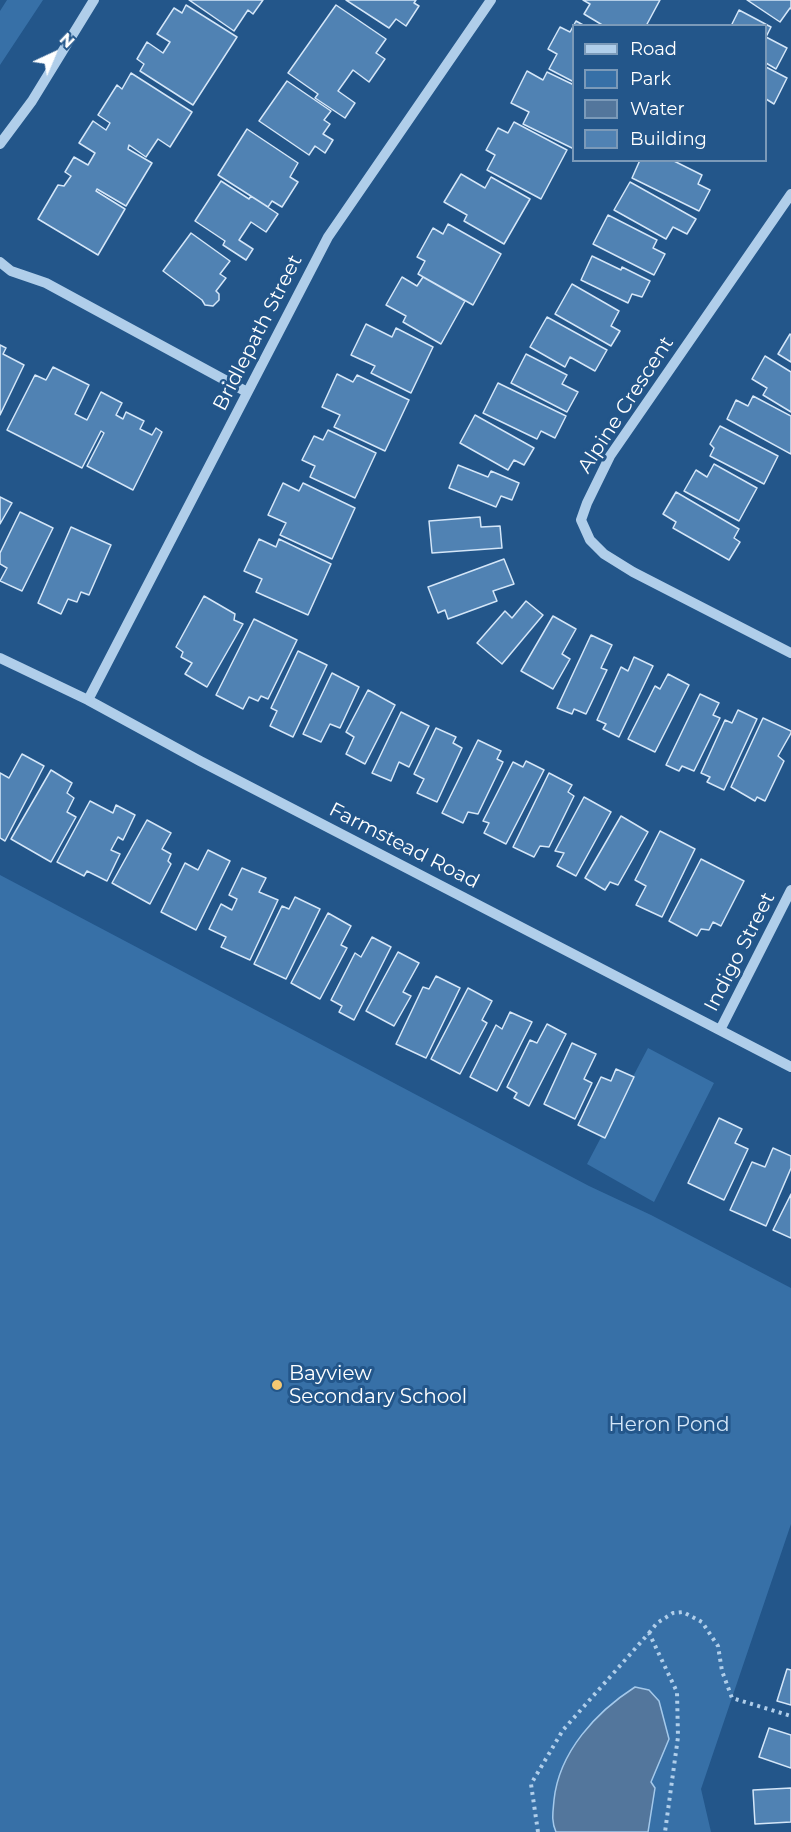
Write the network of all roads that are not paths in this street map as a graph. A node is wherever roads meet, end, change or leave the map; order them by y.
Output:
1 (94, 0) edge
2 (491, 0) edge
3 (0, 144) edge
4 (791, 194) edge
5 (0, 262) edge
6 (247, 392) junction
7 (791, 653) edge
8 (0, 658) edge
9 (88, 700) junction
10 (791, 890) edge
11 (720, 1030) junction
12 (791, 1067) edge

1 - 3 street
2 - 6 street, Bridlepath Street
4 - 7 street, Alpine Crescent
5 - 6 street
6 - 9 street, Bridlepath Street
8 - 9 street, Farmstead Road
9 - 11 street, Farmstead Road
10 - 11 street, Indigo Street
11 - 12 street, Farmstead Road

